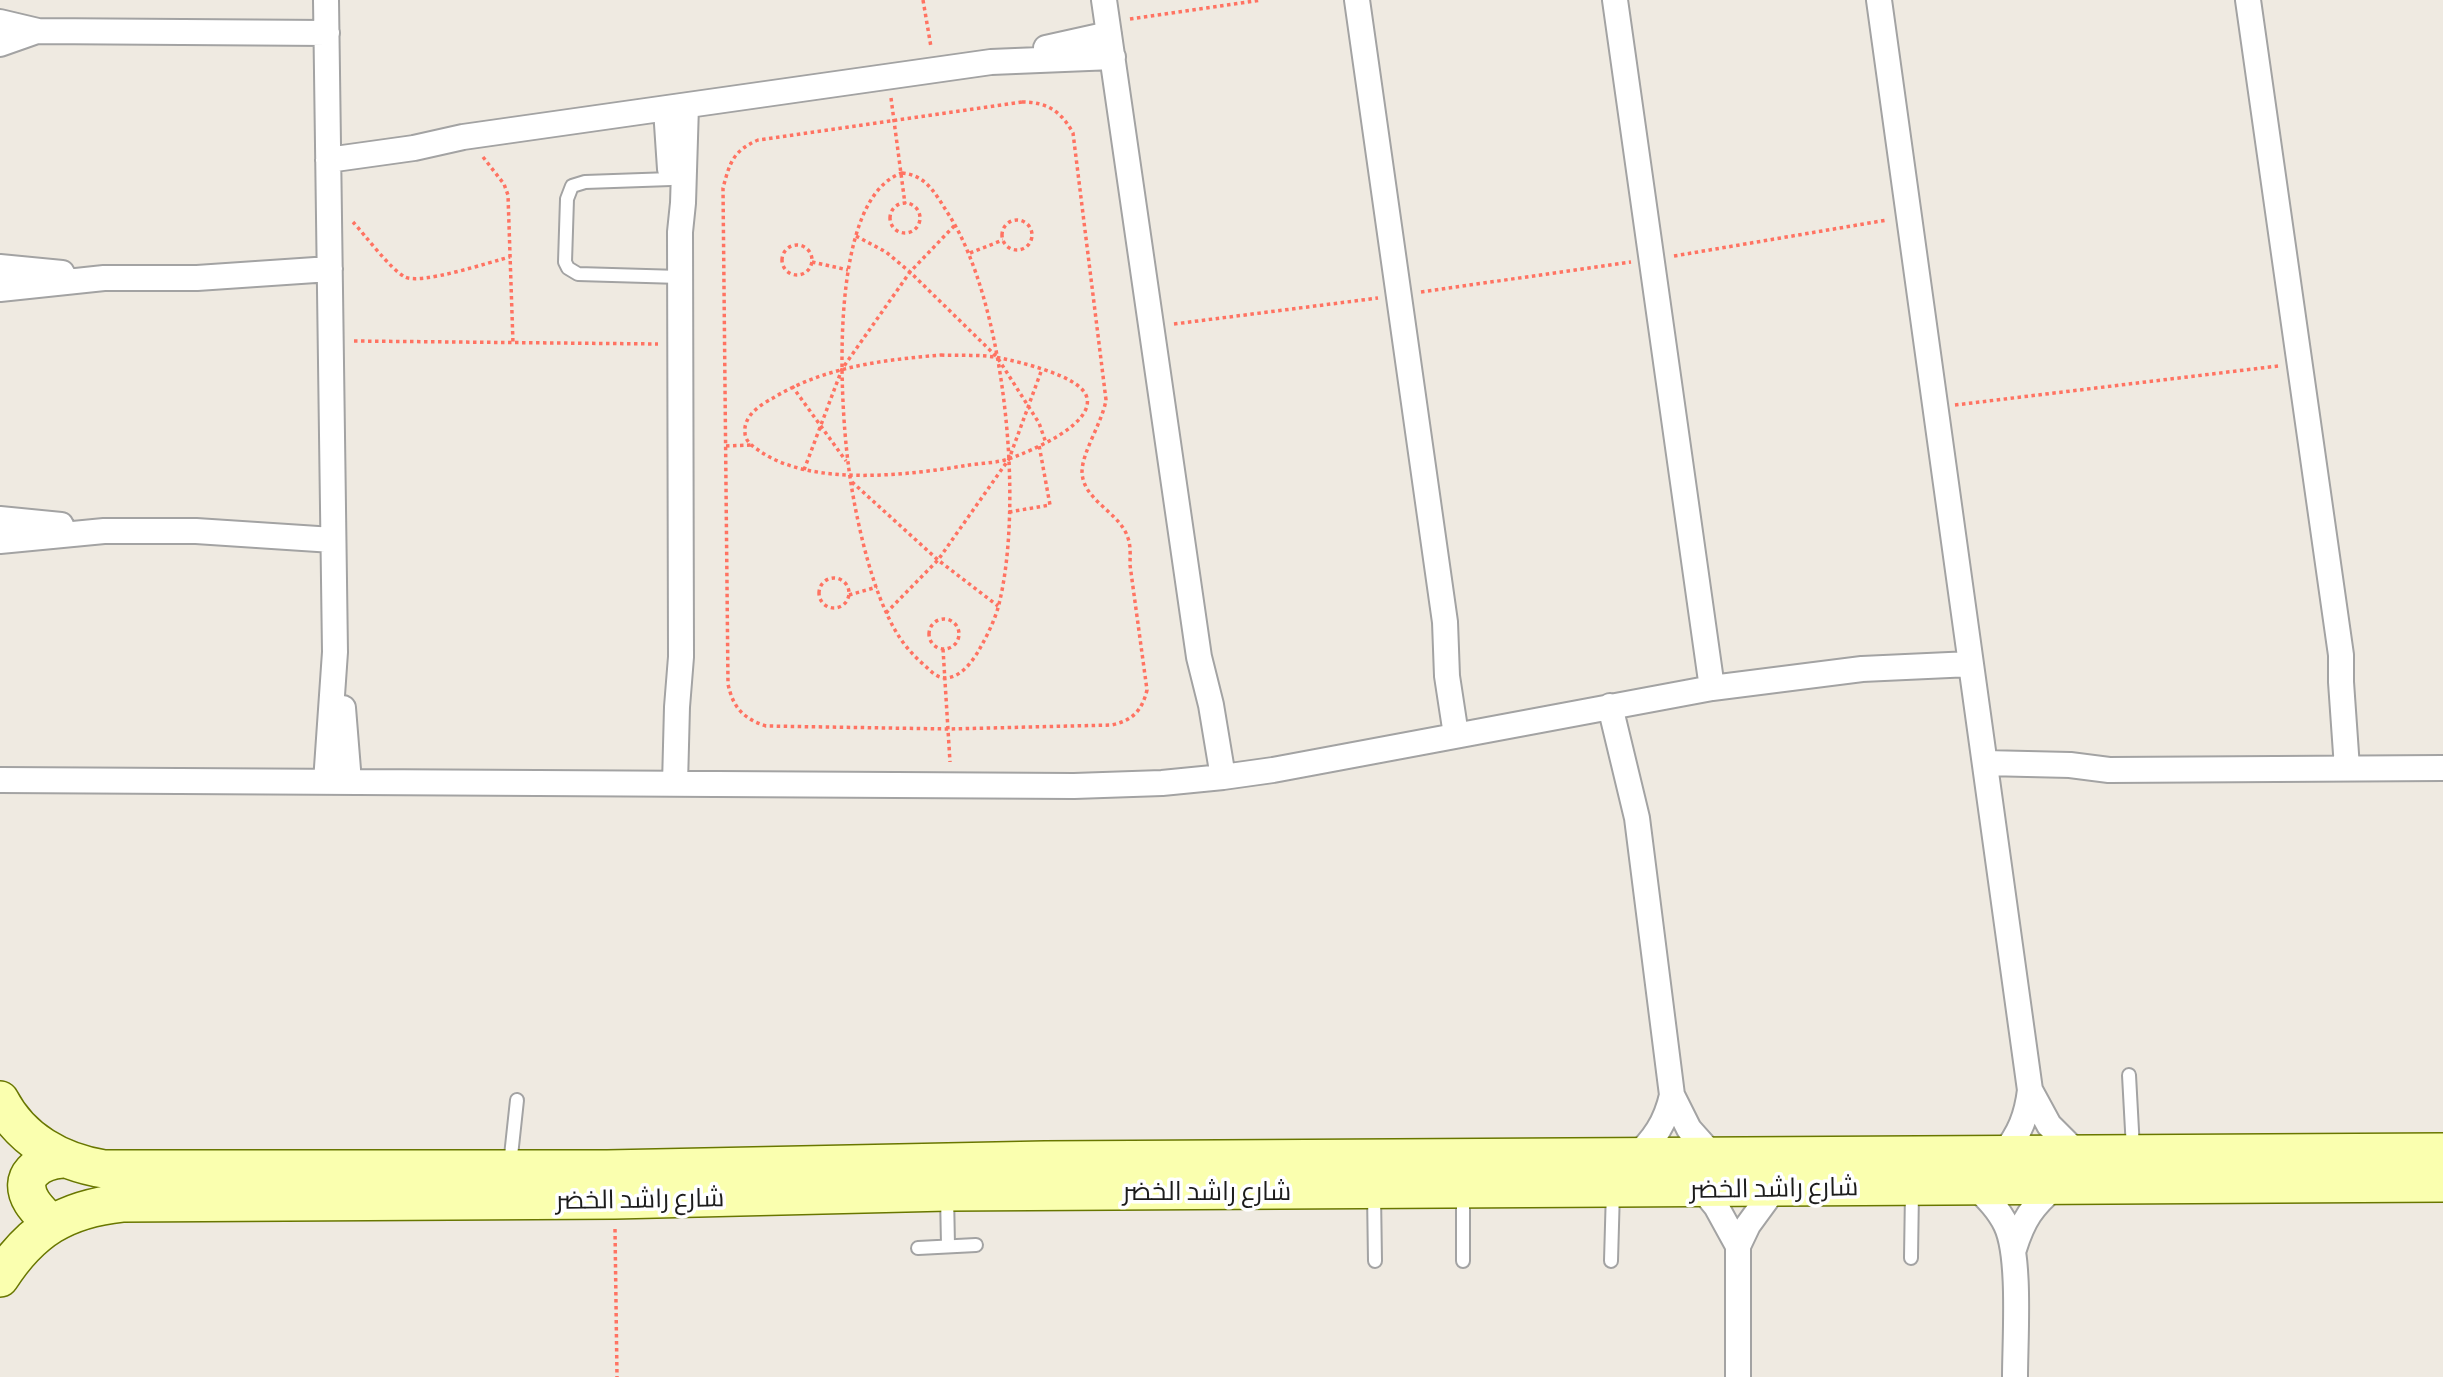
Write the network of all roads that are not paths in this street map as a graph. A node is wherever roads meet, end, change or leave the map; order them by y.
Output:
1 (326, 0) edge
2 (1357, 0) edge
3 (1615, 0) edge
4 (1879, 0) edge
5 (2248, 0) edge
6 (0, 22) edge
7 (1108, 28) edge
8 (38, 31) junction
9 (327, 33) junction
10 (0, 44) edge
11 (676, 107) junction
12 (328, 152) junction
13 (671, 179) junction
14 (680, 232) junction
15 (0, 267) edge
16 (680, 276) junction
17 (104, 278) junction
18 (330, 279) junction
19 (0, 289) edge
20 (0, 519) edge
21 (104, 531) junction
22 (333, 531) junction
23 (0, 541) edge
24 (1970, 655) junction
25 (1712, 688) junction
26 (1619, 704) junction
27 (1464, 734) junction
28 (2355, 768) junction
29 (2443, 768) edge
30 (1986, 771) junction
31 (1214, 778) junction
32 (0, 780) edge
33 (338, 782) junction
34 (684, 784) junction
35 (2130, 1075) dead end
36 (2030, 1090) junction
37 (1672, 1095) junction
38 (0, 1100) edge
39 (517, 1100) dead end
40 (2443, 1152) edge
41 (2077, 1153) junction
42 (2133, 1153) junction
43 (2003, 1154) junction
44 (1634, 1158) junction
45 (62, 1159) junction
46 (509, 1169) junction
47 (1708, 1173) junction
48 (2443, 1183) edge
49 (2056, 1186) junction
50 (1912, 1187) junction
51 (1976, 1187) junction
52 (1775, 1188) junction
53 (1463, 1189) junction
54 (1613, 1189) junction
55 (1374, 1190) junction
56 (947, 1192) junction
57 (51, 1224) junction
58 (976, 1245) dead end
59 (948, 1246) junction
60 (1738, 1246) junction
61 (918, 1248) dead end
62 (2014, 1250) junction
63 (1911, 1258) dead end
64 (1375, 1261) dead end
65 (1463, 1261) dead end
66 (1611, 1261) dead end
67 (0, 1278) edge
68 (1738, 1377) edge
69 (2015, 1377) edge

1 - 9 street
2 - 27 street
3 - 25 street
4 - 24 street
5 - 28 street
6 - 8 street
7 - 11 street
7 - 31 street
8 - 9 street
8 - 10 street
9 - 12 street
11 - 12 street
11 - 13 street
11 - 14 street
12 - 18 street
13 - 14 street
13 - 16 lane
14 - 16 street
15 - 17 street
16 - 34 street
17 - 18 street
17 - 19 street
18 - 22 street
20 - 21 street
21 - 22 street
21 - 23 street
22 - 33 street
24 - 25 street
24 - 30 street
25 - 26 street
26 - 27 street
26 - 37 street
27 - 31 street
28 - 29 street
28 - 30 street
30 - 36 street
31 - 34 street
32 - 33 street
33 - 34 street
35 - 42 lane
36 - 41 street
36 - 43 street
37 - 44 street
37 - 47 street
38 - 45 street, شارع راشد الخضر
39 - 46 lane
40 - 42 street, شارع راشد الخضر
41 - 42 street, شارع راشد الخضر
41 - 43 street, شارع راشد الخضر
43 - 47 street, شارع راشد الخضر
44 - 46 street, شارع راشد الخضر
44 - 47 street, شارع راشد الخضر
45 - 46 street, شارع راشد الخضر
45 - 57 street
47 - 52 street, شارع راشد الخضر
47 - 54 street, شارع راشد الخضر
47 - 60 street
48 - 49 street, شارع راشد الخضر
49 - 51 street, شارع راشد الخضر
49 - 62 street
50 - 51 street, شارع راشد الخضر
50 - 52 street, شارع راشد الخضر
50 - 63 lane
51 - 62 street
52 - 60 street
53 - 54 street, شارع راشد الخضر
53 - 55 street, شارع راشد الخضر
53 - 65 lane
54 - 66 lane
55 - 56 street, شارع راشد الخضر
55 - 64 lane
56 - 57 street, شارع راشد الخضر
56 - 59 lane
57 - 67 street, شارع راشد الخضر
58 - 59 lane
59 - 61 lane
60 - 68 street
62 - 69 street

